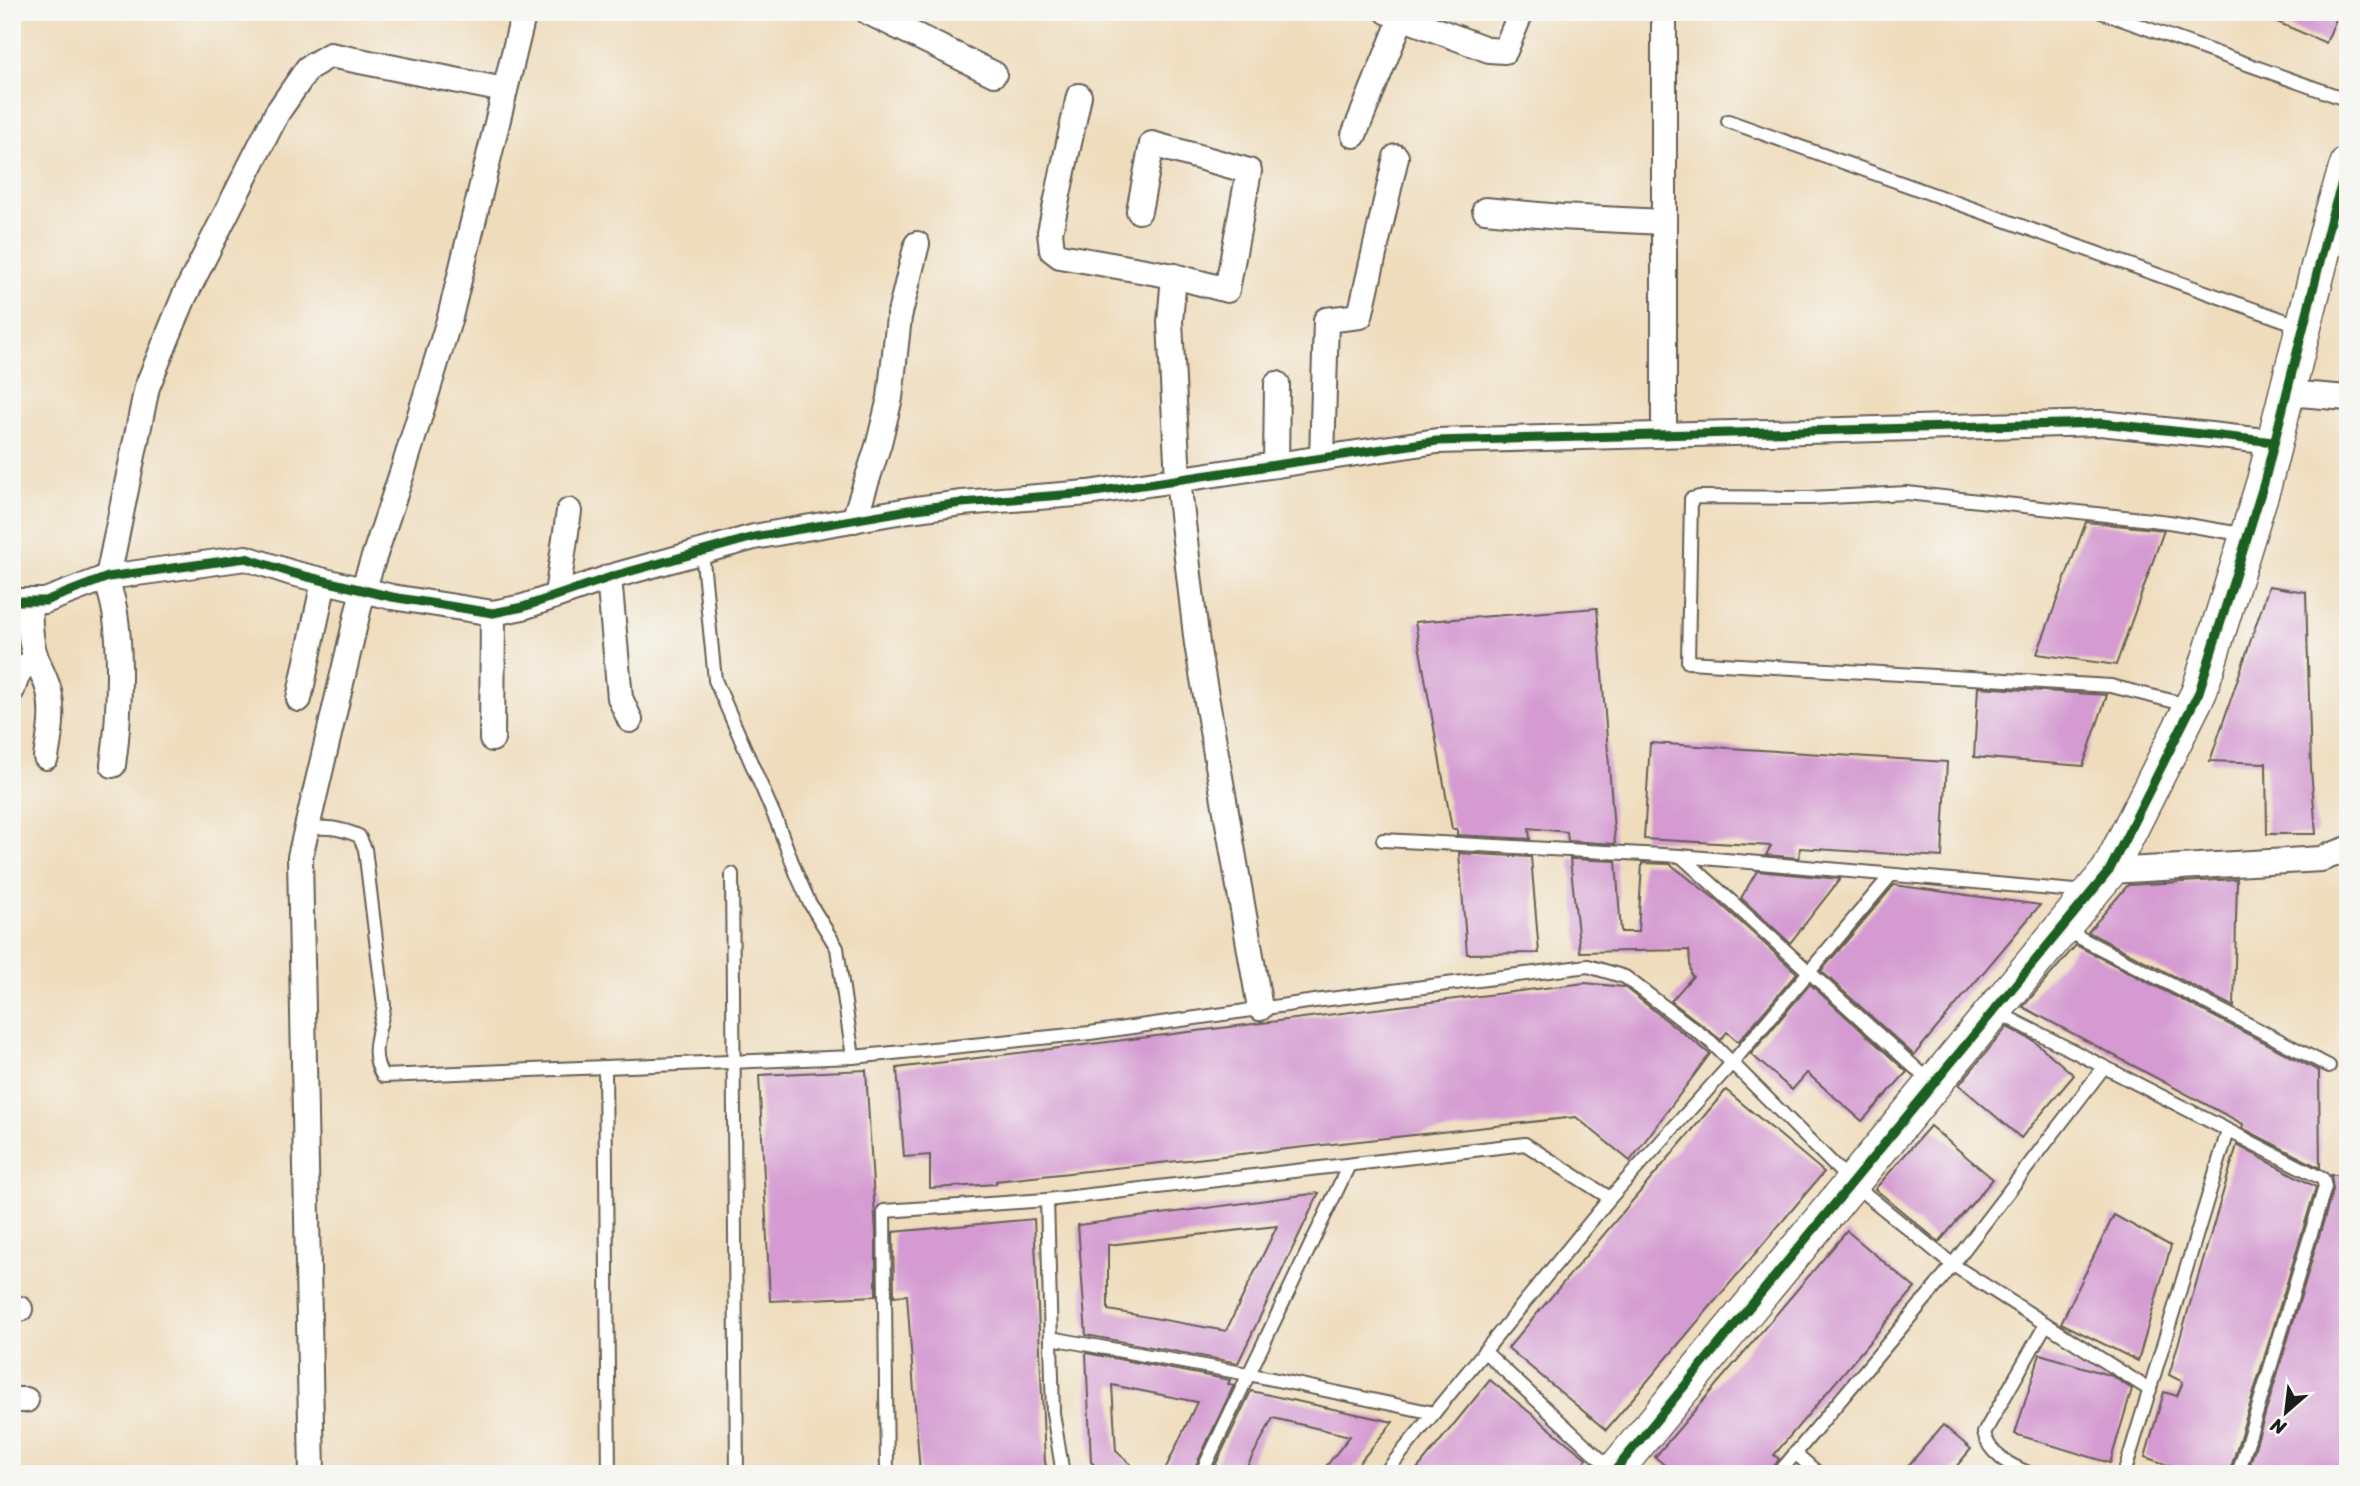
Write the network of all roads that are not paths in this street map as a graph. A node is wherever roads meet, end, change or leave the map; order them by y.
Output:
1 (524, 12) edge
2 (868, 12) edge
3 (1521, 12) edge
4 (1664, 12) edge
5 (2101, 12) edge
6 (1395, 15) edge
7 (994, 74) dead end
8 (504, 90) junction
9 (1079, 96) dead end
10 (2348, 100) edge
11 (1728, 121) dead end
12 (1354, 135) dead end
13 (1396, 157) dead end
14 (2348, 164) edge
15 (1485, 210) dead end
16 (1139, 211) dead end
17 (1664, 222) junction
18 (916, 244) dead end
19 (1174, 276) junction
20 (2303, 327) junction
21 (1277, 384) dead end
22 (2287, 393) junction
23 (2348, 398) edge
24 (1664, 434) junction
25 (2274, 442) junction
26 (1322, 458) junction
27 (1276, 465) junction
28 (1178, 480) junction
29 (569, 511) dead end
30 (854, 520) junction
31 (2248, 535) junction
32 (702, 551) junction
33 (609, 577) junction
34 (106, 578) junction
35 (324, 581) junction
36 (363, 590) junction
37 (557, 595) junction
38 (21, 601) edge
39 (493, 613) junction
40 (38, 663) junction
41 (12, 690) edge
42 (299, 699) dead end
43 (2192, 706) junction
44 (630, 720) dead end
45 (492, 739) dead end
46 (46, 757) dead end
47 (113, 765) dead end
48 (307, 829) junction
49 (1384, 840) dead end
50 (2348, 849) edge
51 (1681, 856) junction
52 (732, 874) dead end
53 (1891, 875) junction
54 (2100, 882) junction
55 (2061, 928) junction
56 (1810, 972) junction
57 (1260, 1008) junction
58 (1994, 1010) junction
59 (853, 1057) junction
60 (735, 1062) junction
61 (1732, 1063) junction
62 (2329, 1066) dead end
63 (2104, 1067) junction
64 (605, 1068) junction
65 (1933, 1084) junction
66 (2228, 1131) junction
67 (1349, 1165) junction
68 (1852, 1183) junction
69 (1610, 1198) junction
70 (1047, 1200) junction
71 (1953, 1265) junction
72 (2046, 1324) junction
73 (1051, 1338) junction
74 (1485, 1351) junction
75 (1248, 1374) junction
76 (2150, 1390) junction
77 (1434, 1413) junction
78 (1795, 1453) junction
79 (1622, 1467) edge
80 (312, 1474) edge
81 (609, 1474) edge
82 (737, 1474) edge
83 (887, 1474) edge
84 (1063, 1474) edge
85 (1200, 1474) edge
86 (1384, 1474) edge
87 (1778, 1474) edge
88 (1819, 1474) edge
89 (2031, 1474) edge
90 (2124, 1474) edge
91 (2238, 1474) edge

1 - 8 street
2 - 7 street
3 - 6 street
4 - 17 street
5 - 10 lane
6 - 12 street
8 - 34 street
8 - 36 street
9 - 19 street
11 - 20 lane
13 - 26 street
14 - 20 street
15 - 17 street
16 - 19 street
17 - 24 street
18 - 30 street
19 - 28 street
20 - 22 street
21 - 27 street
22 - 23 street
22 - 25 street
24 - 25 street
24 - 26 street
25 - 31 street
26 - 27 street
27 - 28 street
28 - 30 street
28 - 57 street
29 - 37 street
30 - 32 street
31 - 43 street
31 - 43 lane
32 - 33 street
32 - 59 lane
33 - 37 street
33 - 44 street
34 - 35 street
34 - 38 street
34 - 47 street
35 - 36 street
35 - 42 street
36 - 39 street
36 - 48 street
37 - 39 street
38 - 40 street
39 - 45 street
40 - 41 street
40 - 46 street
43 - 54 street
48 - 64 lane
48 - 80 street
49 - 51 lane
50 - 54 street
51 - 53 lane
51 - 56 lane
52 - 60 lane
53 - 54 lane
53 - 56 lane
54 - 55 street
55 - 58 street
55 - 62 lane
56 - 61 lane
56 - 65 lane
57 - 59 lane
57 - 61 lane
58 - 63 lane
58 - 65 street
59 - 60 lane
60 - 64 lane
60 - 82 lane
61 - 68 lane
61 - 69 lane
63 - 66 lane
63 - 71 lane
64 - 81 lane
65 - 68 street
66 - 76 lane
66 - 91 lane
67 - 69 lane
67 - 70 lane
67 - 75 lane
68 - 71 lane
68 - 79 street
69 - 74 lane
70 - 73 lane
70 - 83 lane
71 - 72 lane
71 - 78 lane
72 - 76 lane
72 - 89 lane
73 - 75 lane
73 - 84 lane
74 - 77 lane
74 - 79 lane
75 - 77 lane
75 - 85 lane
76 - 90 lane
77 - 86 lane
78 - 87 lane
78 - 88 lane

